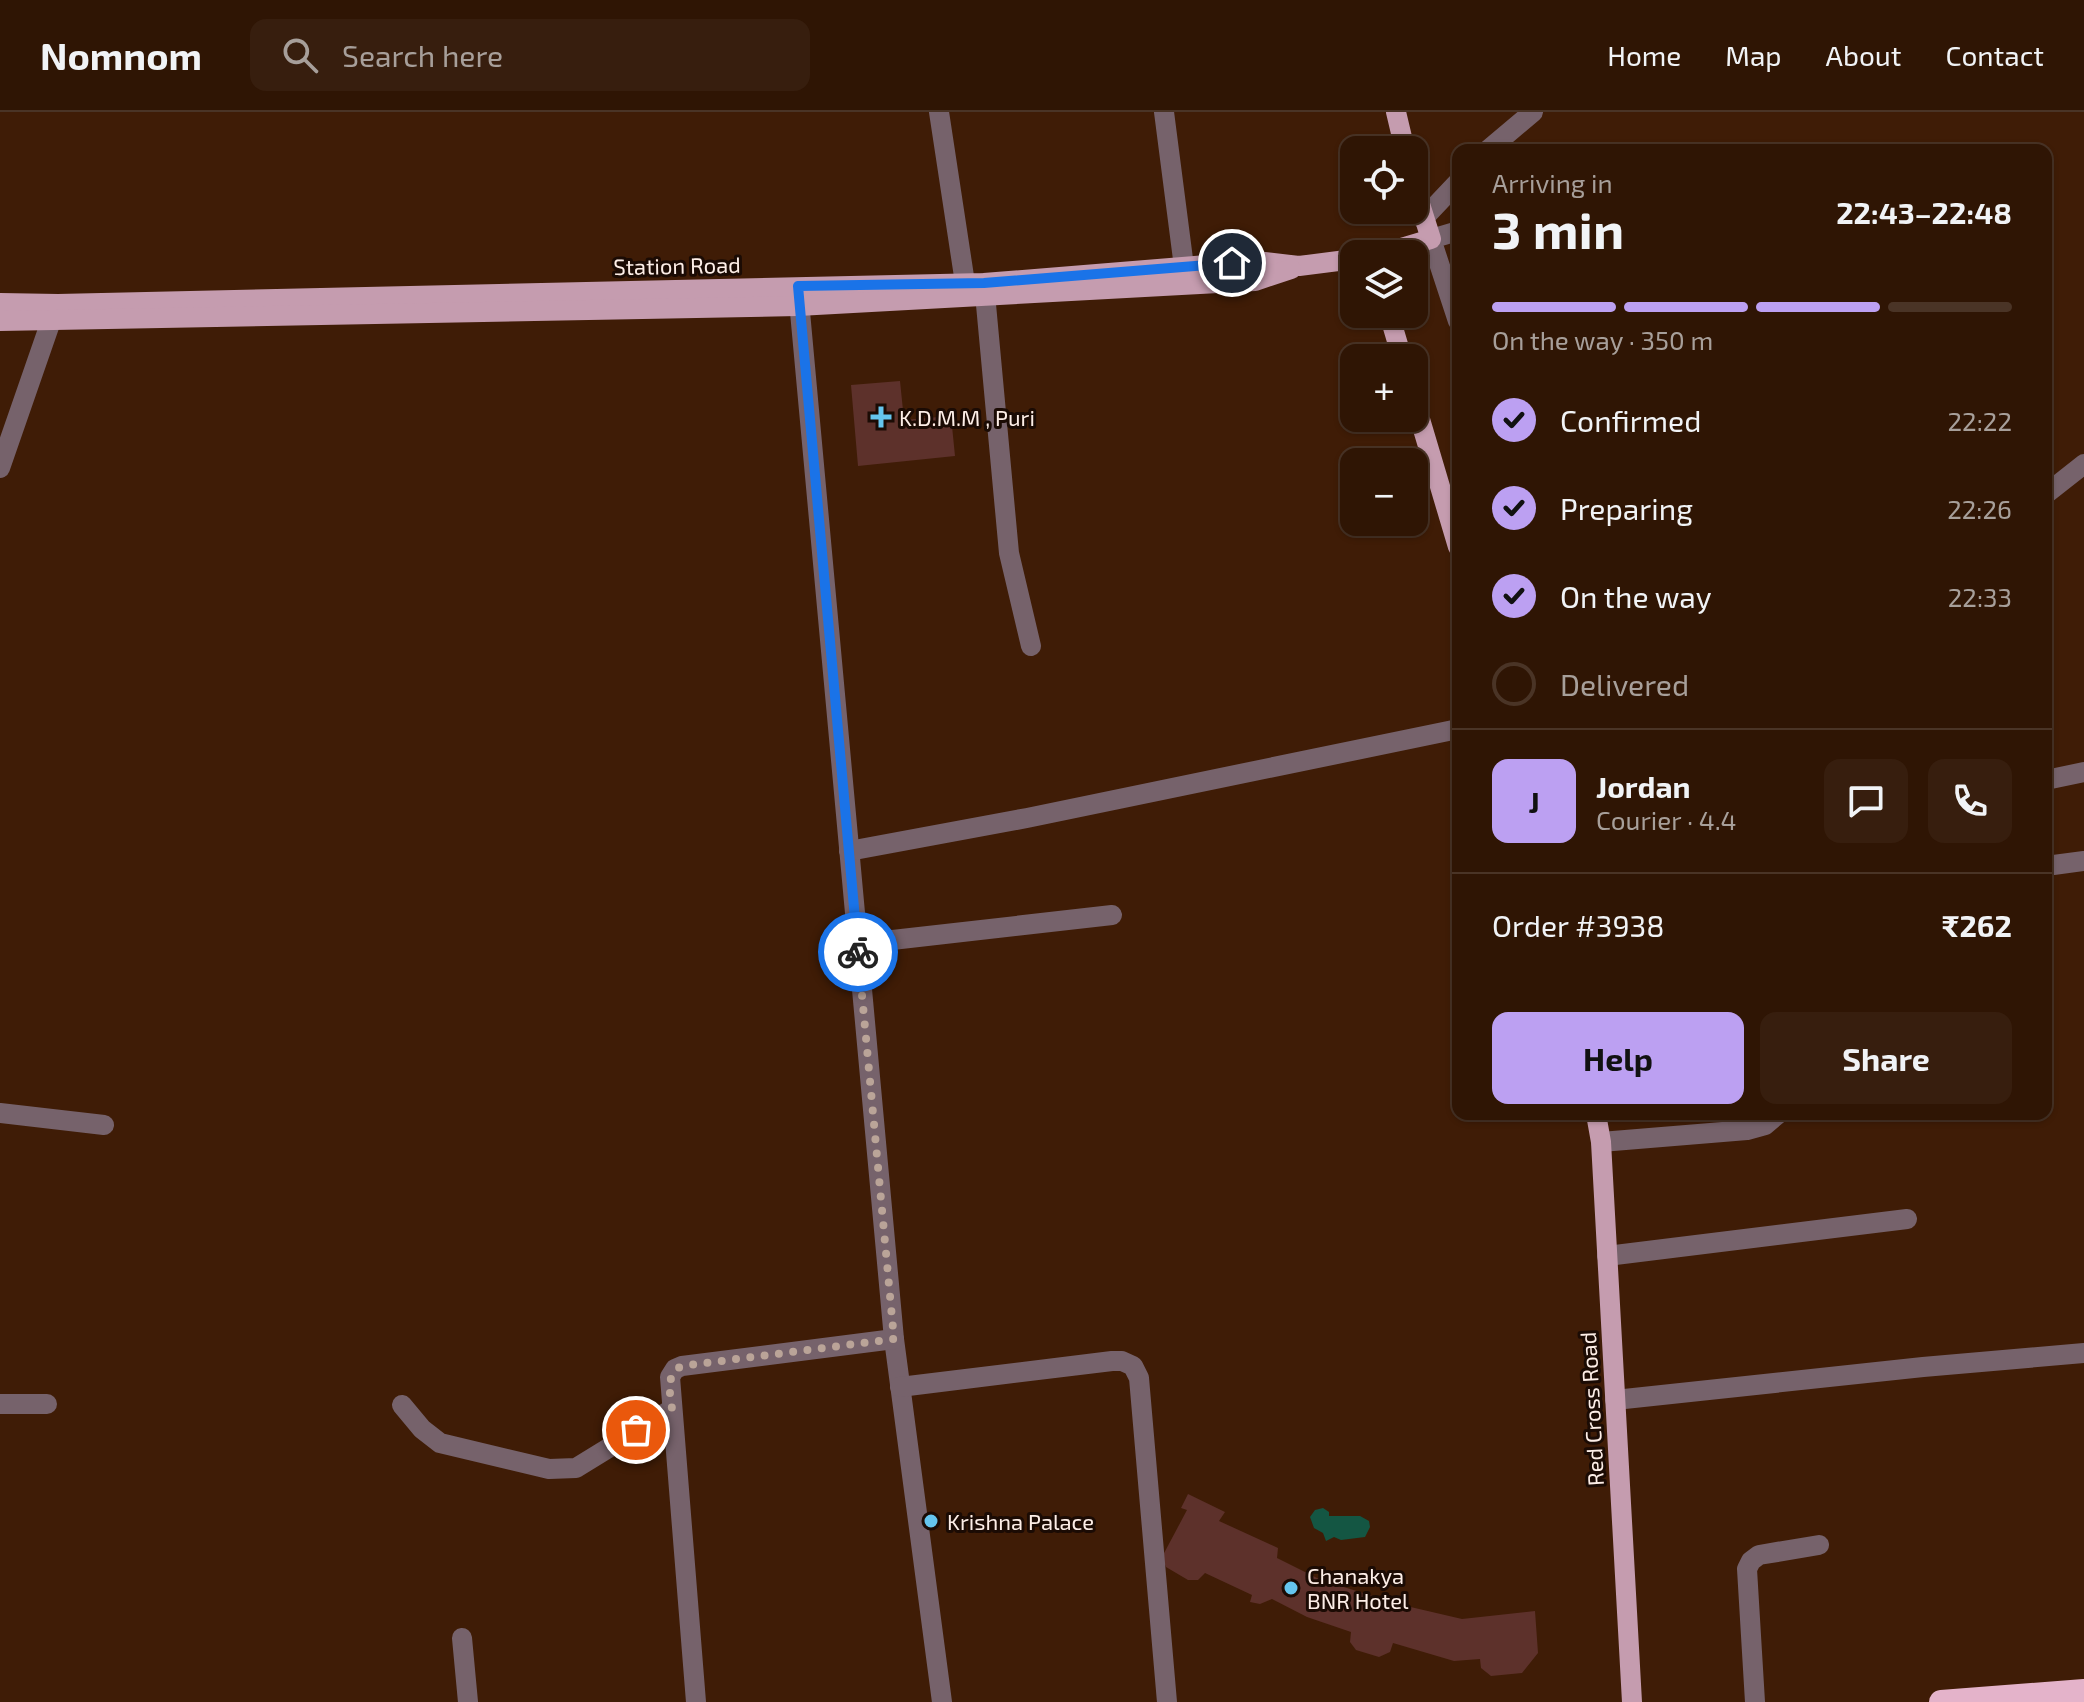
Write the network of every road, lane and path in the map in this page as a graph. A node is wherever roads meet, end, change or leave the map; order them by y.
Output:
1 (939, 112) edge
2 (1164, 112) edge
3 (1396, 112) edge
4 (1533, 112) edge
5 (1402, 136) edge
6 (1495, 144) edge
7 (1452, 188) edge
8 (1428, 214) edge
9 (1425, 224) edge
10 (1452, 233) edge
11 (1431, 239) junction
12 (1428, 240) edge
13 (1340, 261) edge
14 (1299, 266) junction
15 (1184, 267) junction
16 (978, 288) junction
17 (798, 296) junction
18 (0, 303) edge
19 (1452, 303) edge
20 (0, 321) edge
21 (51, 321) junction
22 (1424, 432) edge
23 (2084, 464) edge
24 (0, 468) edge
25 (2052, 489) edge
26 (1452, 527) edge
27 (1031, 646) dead end
28 (1452, 730) edge
29 (2084, 772) edge
30 (2052, 779) edge
31 (849, 851) junction
32 (2084, 861) edge
33 (2052, 865) edge
34 (1112, 915) dead end
35 (857, 944) junction
36 (0, 1113) edge
37 (1597, 1120) edge
38 (1771, 1120) edge
39 (104, 1125) dead end
40 (1601, 1142) junction
41 (1907, 1219) dead end
42 (1607, 1256) junction
43 (894, 1339) junction
44 (2084, 1353) edge
45 (900, 1387) junction
46 (1615, 1400) junction
47 (0, 1404) edge
48 (47, 1404) dead end
49 (402, 1405) dead end
50 (672, 1409) junction
51 (1819, 1545) dead end
52 (462, 1638) dead end
53 (2084, 1691) edge
54 (468, 1702) edge
55 (696, 1702) edge
56 (942, 1702) edge
57 (1167, 1702) edge
58 (1632, 1702) edge
59 (1755, 1702) edge
60 (1941, 1702) edge

1 - 16 street
2 - 15 street
3 - 5 main road
4 - 6 street
7 - 8 street
9 - 11 main road
10 - 11 street
11 - 12 main road
11 - 19 street
13 - 14 main road, Station Road
14 - 15 main road, Station Road
14 - 16 main road
15 - 16 main road, Station Road
16 - 17 main road, Station Road
16 - 27 street
17 - 18 main road, Station Road
17 - 21 main road
17 - 31 street
20 - 21 main road
21 - 24 street
22 - 26 main road
23 - 25 street
28 - 31 street
29 - 30 street
31 - 35 street
32 - 33 street
34 - 35 street
35 - 43 street
36 - 39 street
37 - 40 main road, Red Cross Road
38 - 40 street
40 - 42 main road, Red Cross Road
41 - 42 street
42 - 46 main road, Red Cross Road
43 - 45 street
43 - 50 street
44 - 46 street
45 - 56 street
45 - 57 street
46 - 58 main road, Red Cross Road
47 - 48 street
49 - 50 street
50 - 55 street
51 - 59 street
52 - 54 street
53 - 60 highway

